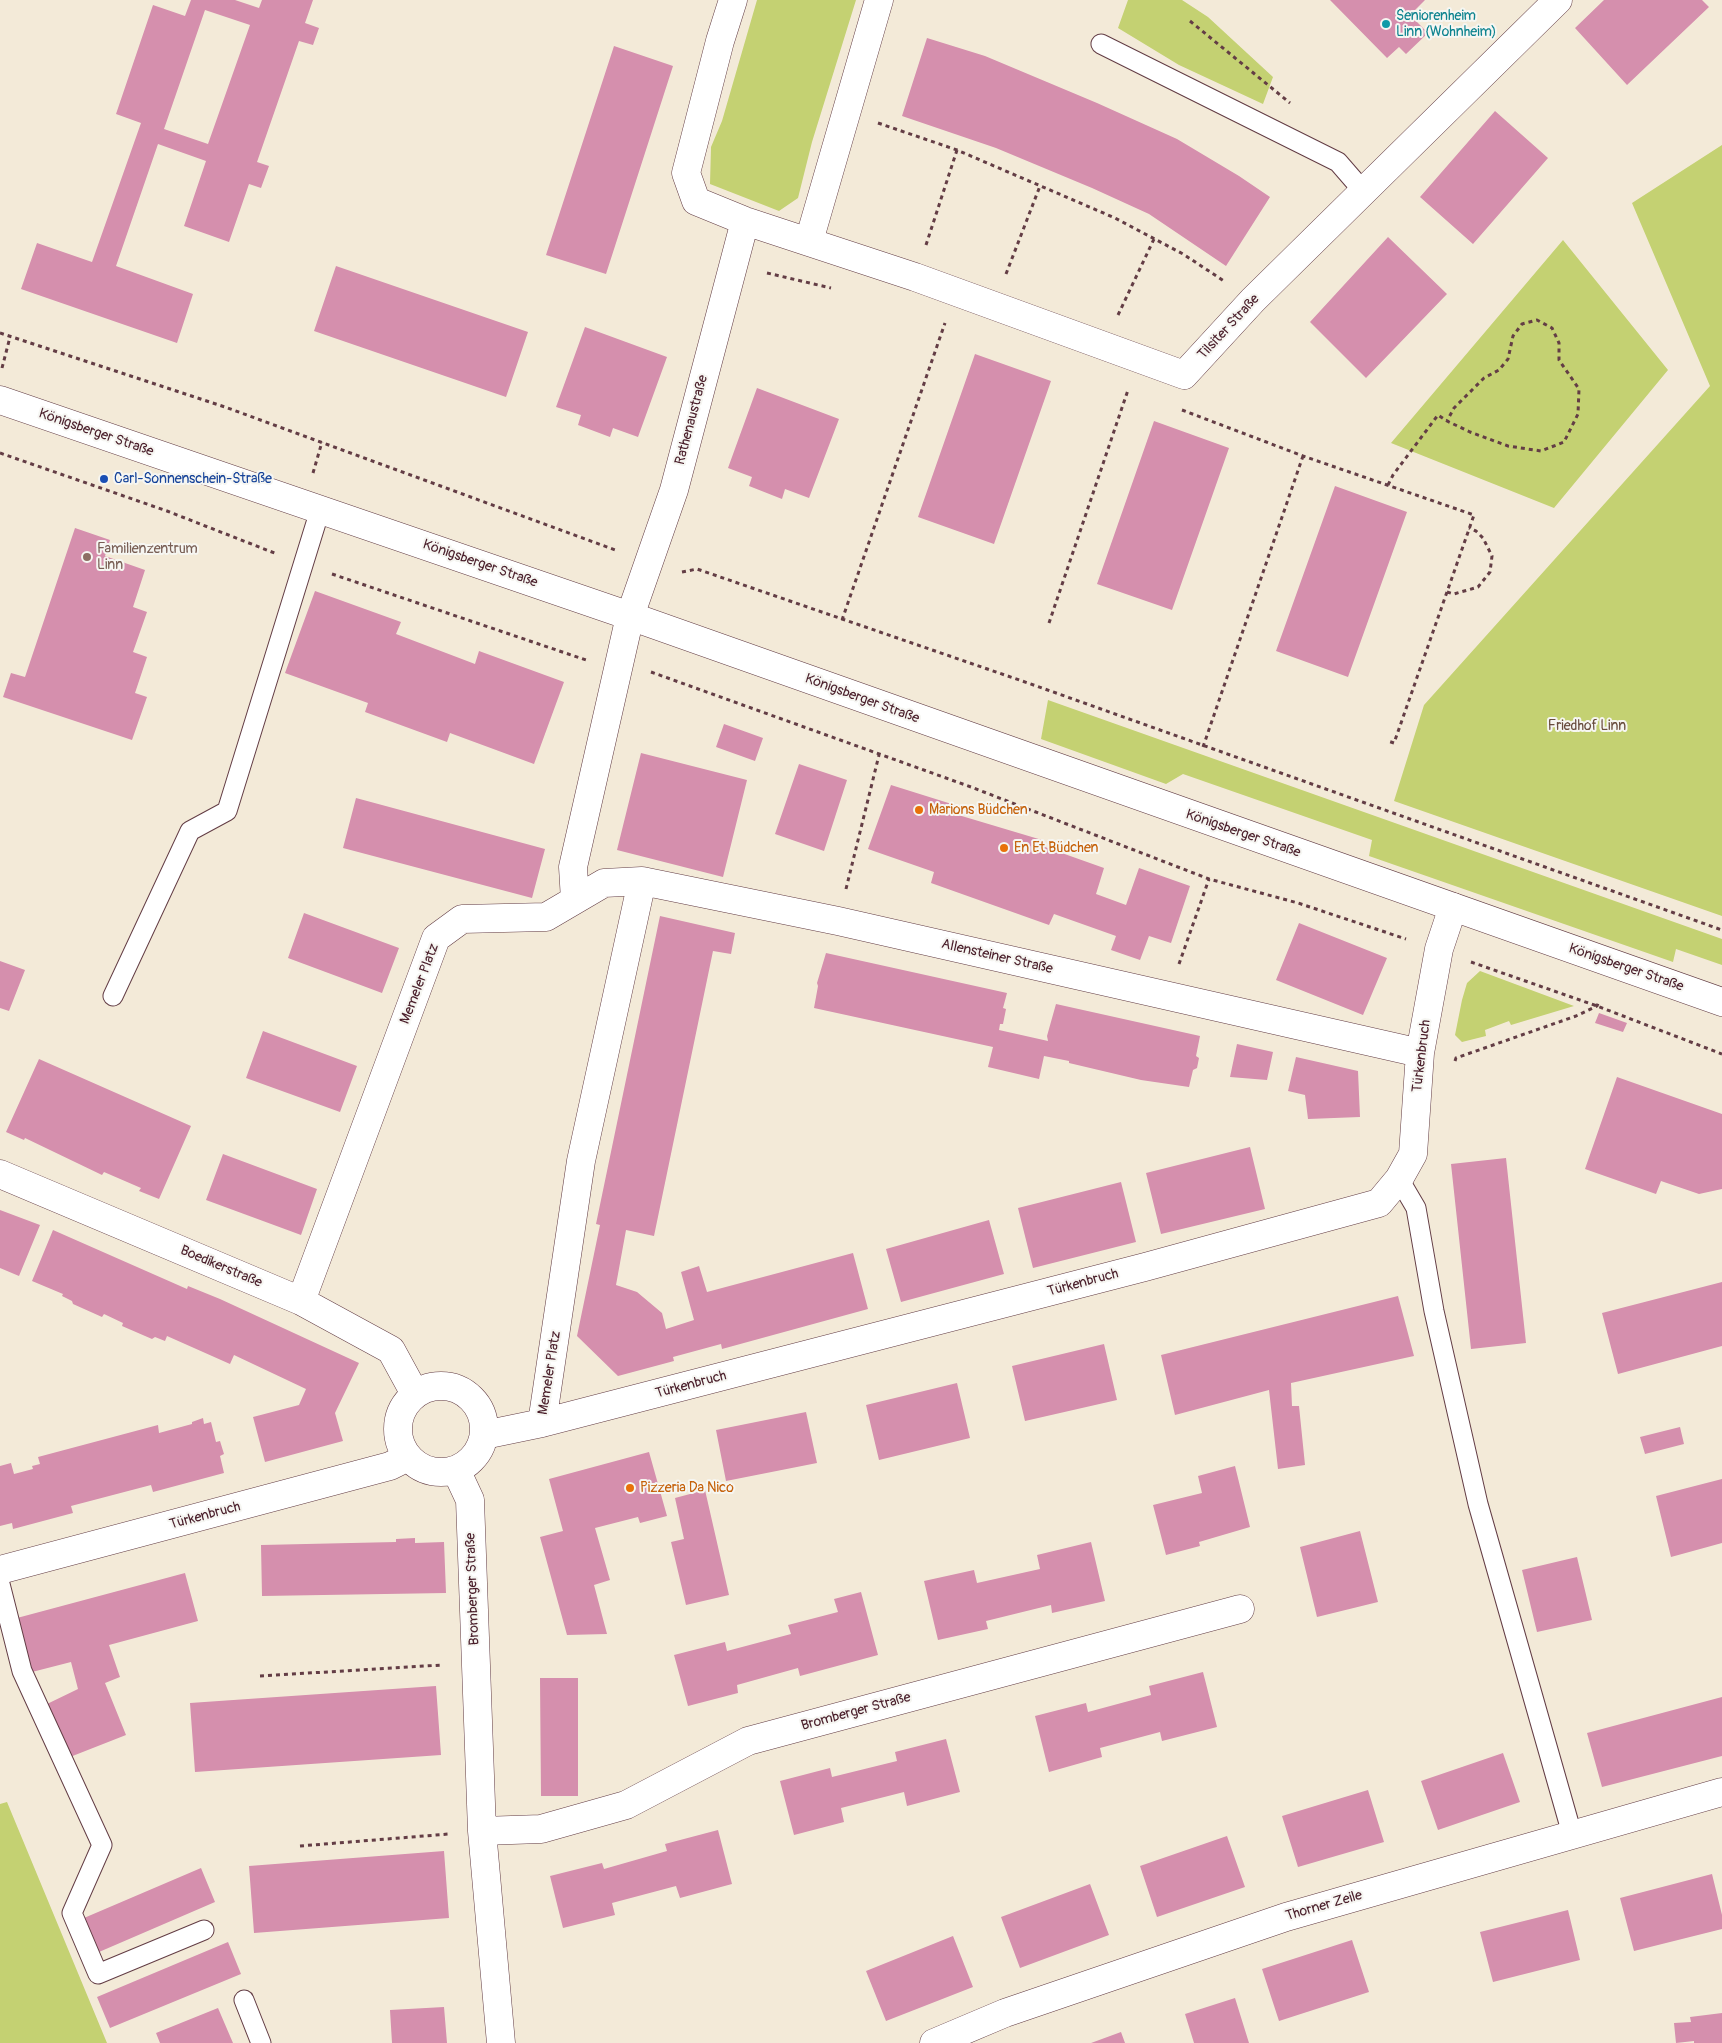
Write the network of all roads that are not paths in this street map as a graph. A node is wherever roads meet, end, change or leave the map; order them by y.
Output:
1 (733, 0) edge
2 (879, 0) edge
3 (1558, 0) edge
4 (1101, 44) dead end
5 (1364, 192) junction
6 (745, 222) junction
7 (809, 241) junction
8 (0, 400) edge
9 (320, 510) junction
10 (630, 616) junction
11 (642, 880) junction
12 (575, 900) junction
13 (1453, 907) junction
14 (113, 996) dead end
15 (1722, 1002) edge
16 (1420, 1053) junction
17 (0, 1174) edge
18 (1398, 1179) junction
19 (301, 1301) junction
20 (415, 1394) junction
21 (542, 1424) junction
22 (484, 1434) junction
23 (408, 1456) junction
24 (456, 1470) junction
25 (0, 1570) edge
26 (0, 1584) edge
27 (1240, 1609) dead end
28 (1722, 1792) edge
29 (482, 1831) junction
30 (1572, 1834) junction
31 (204, 1930) dead end
32 (244, 2000) dead end
33 (261, 2043) edge
34 (501, 2043) edge
35 (934, 2043) edge

1 - 6 street
2 - 7 street
3 - 5 street, Tilsiter Straße
4 - 5 lane
5 - 7 street, Tilsiter Straße
6 - 7 street
6 - 10 street, Rathenaustraße
8 - 9 street, Königsberger Straße
9 - 10 street, Königsberger Straße
9 - 14 lane
10 - 12 street
10 - 13 street, Königsberger Straße
11 - 12 street, Allensteiner Straße
11 - 16 street, Allensteiner Straße
11 - 21 street, Memeler Platz
12 - 19 street, Memeler Platz
13 - 15 street, Königsberger Straße
13 - 16 street, Türkenbruch
16 - 18 street, Türkenbruch
17 - 19 street, Boedikerstraße
18 - 21 street, Türkenbruch
18 - 30 lane
19 - 20 street, Boedikerstraße
20 - 22 street
20 - 23 street
21 - 22 street, Türkenbruch
22 - 24 street
23 - 24 street
23 - 25 street, Türkenbruch
24 - 29 street, Bromberger Straße
26 - 31 lane
27 - 29 street, Bromberger Straße
28 - 30 street, Thorner Zeile
29 - 34 street, Bromberger Straße
30 - 35 street, Thorner Zeile
32 - 33 lane

